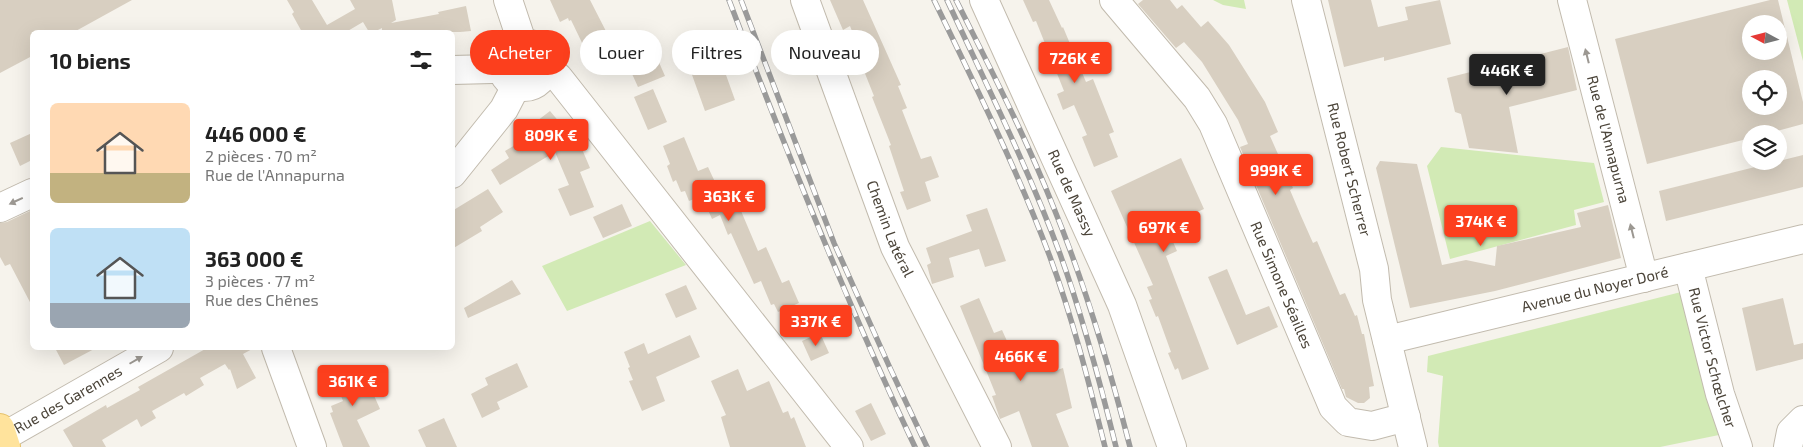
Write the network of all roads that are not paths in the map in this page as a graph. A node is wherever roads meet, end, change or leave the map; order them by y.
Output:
1 (508, 0) edge
2 (805, 0) edge
3 (984, 0) edge
4 (1114, 0) edge
5 (1306, 0) edge
6 (1572, 0) edge
7 (518, 30) edge
8 (455, 70) edge
9 (543, 75) edge
10 (549, 75) edge
11 (509, 76) junction
12 (455, 170) edge
13 (30, 194) edge
14 (0, 208) edge
15 (1803, 239) edge
16 (1688, 267) junction
17 (1644, 278) junction
18 (1387, 340) junction
19 (155, 350) edge
20 (277, 350) edge
21 (1406, 417) junction
22 (2, 437) edge
23 (312, 447) edge
24 (849, 447) edge
25 (997, 447) edge
26 (1172, 447) edge
27 (1413, 447) edge
28 (1738, 447) edge

1 - 7 street
2 - 25 street, Chemin Latéral
3 - 26 street, Rue de Massy
4 - 21 street, Rue Simone Séailles
5 - 18 street, Rue Robert Scherrer
17 -> 6 street, Rue de l'Annapurna
8 - 11 street
9 - 11 street
10 - 24 street
11 - 12 street
13 -> 14 street
15 - 16 street, Avenue du Noyer Doré
16 - 17 street, Avenue du Noyer Doré
16 - 28 street, Rue Victor Schœlcher
17 - 18 street, Avenue du Noyer Doré
18 - 21 street, Rue Robert Scherrer
22 -> 19 street, Rue des Garennes
20 - 23 street
21 - 27 street, Rue Robert Scherrer

